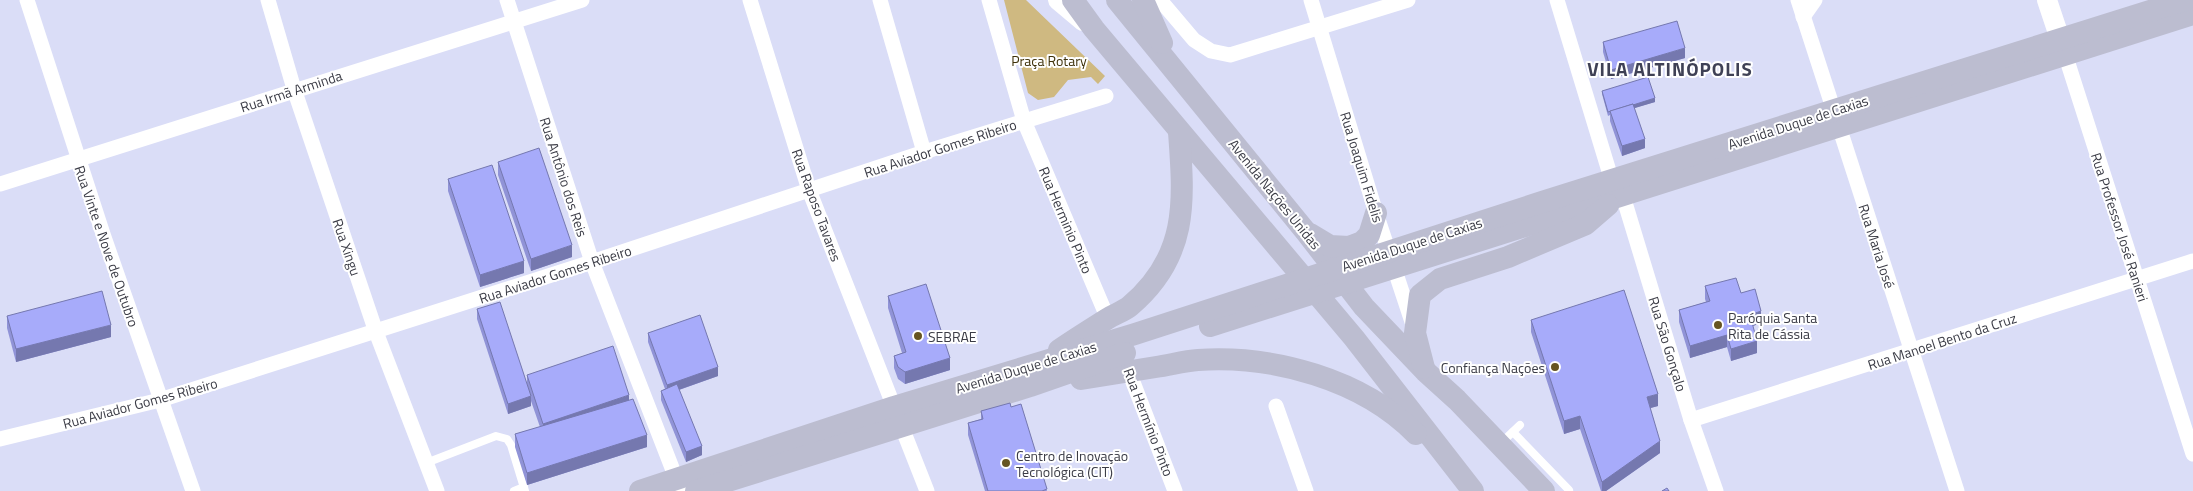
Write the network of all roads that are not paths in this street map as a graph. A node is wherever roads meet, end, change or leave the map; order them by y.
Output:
1 (27, 0) edge
2 (268, 0) edge
3 (507, 0) edge
4 (582, 0) edge
5 (750, 0) edge
6 (880, 0) edge
7 (989, 0) edge
8 (1058, 0) edge
9 (1073, 0) edge
10 (1117, 0) edge
11 (1143, 0) edge
12 (1160, 0) edge
13 (1311, 0) edge
14 (1408, 0) edge
15 (1557, 0) edge
16 (1798, 0) edge
17 (1815, 0) edge
18 (2046, 0) edge
19 (2185, 0) edge
20 (2193, 14) edge
21 (1803, 17) junction
22 (514, 22) junction
23 (1319, 28) junction
24 (1094, 29) junction
25 (2062, 47) junction
26 (1174, 71) junction
27 (294, 89) junction
28 (1106, 96) dead end
29 (1837, 119) junction
30 (1024, 121) junction
31 (1179, 132) junction
32 (924, 152) junction
33 (78, 160) junction
34 (0, 184) edge
35 (809, 190) junction
36 (1617, 192) junction
37 (1376, 213) junction
38 (1306, 232) junction
39 (2193, 261) edge
40 (592, 262) junction
41 (2136, 278) junction
42 (1108, 318) junction
43 (376, 332) junction
44 (1415, 333) junction
45 (1132, 352) junction
46 (1911, 352) junction
47 (1425, 371) junction
48 (1032, 376) junction
49 (160, 400) junction
50 (1276, 406) dead end
51 (898, 416) junction
52 (1691, 420) junction
53 (1520, 425) dead end
54 (0, 439) edge
55 (1506, 439) junction
56 (1440, 448) junction
57 (2193, 454) edge
58 (426, 463) junction
59 (679, 485) edge
60 (525, 489) edge
61 (1468, 490) edge
62 (1569, 490) edge
63 (193, 491) edge
64 (437, 491) edge
65 (514, 491) edge
66 (640, 491) edge
67 (696, 491) edge
68 (927, 491) edge
69 (1175, 491) edge
70 (1306, 491) edge
71 (1544, 491) edge
72 (1716, 491) edge
73 (1957, 491) edge

1 - 33 street, Rua Vinte e Nove de Outubro
2 - 27 street, Rua Xingu
3 - 22 street, Rua Antônio dos Reis
4 - 22 street, Rua Irmã Arminda
5 - 35 street, Rua Raposo Tavares
6 - 32 street
7 - 30 street
8 - 24 street
9 - 24 main road
10 - 26 main road, Avenida Nações Unidas
11 - 26 main road
12 - 23 street
13 - 23 street, Rua Joaquim Fidelis
14 - 23 street
15 - 36 street, Rua São Gonçalo
16 - 21 street, Rua Maria José
17 - 21 street
18 - 25 street, Rua Professor José Ranieri
19 - 25 main road, Avenida Duque de Caxias
20 - 25 main road, Avenida Duque de Caxias
21 - 29 street, Rua Maria José
22 - 27 street, Rua Irmã Arminda
22 - 40 street, Rua Antônio dos Reis
23 - 37 street, Rua Joaquim Fidelis
24 - 31 main road
25 - 29 main road, Avenida Duque de Caxias
25 - 41 street, Rua Professor José Ranieri
26 - 38 main road, Avenida Nações Unidas
27 - 33 street, Rua Irmã Arminda
27 - 43 street, Rua Xingu
28 - 30 street, Rua Aviador Gomes Ribeiro
29 - 36 main road, Avenida Duque de Caxias
29 - 46 street, Rua Maria José
30 - 32 street, Rua Aviador Gomes Ribeiro
30 - 42 street, Rua Herminio Pinto
31 - 42 main road
31 - 56 main road
32 - 35 street, Rua Aviador Gomes Ribeiro
33 - 34 street, Rua Irmã Arminda
33 - 49 street, Rua Vinte e Nove de Outubro
35 - 40 street, Rua Aviador Gomes Ribeiro
35 - 51 street, Rua Raposo Tavares
36 - 44 main road
36 - 45 main road, Avenida Duque de Caxias
36 - 52 street, Rua São Gonçalo
37 - 38 main road
37 - 44 street, Rua Joaquim Fidelis
38 - 47 main road, Avenida Nações Unidas
39 - 41 street, Rua Manoel Bento da Cruz
40 - 43 street, Rua Aviador Gomes Ribeiro
40 - 59 street, Rua Antônio dos Reis
41 - 46 street, Rua Manoel Bento da Cruz
41 - 57 street, Rua Professor José Ranieri
42 - 48 main road
43 - 49 street, Rua Aviador Gomes Ribeiro
43 - 58 street, Rua Xingu
44 - 47 main road
45 - 48 main road
45 - 48 main road, Avenida Duque de Caxias
45 - 56 main road
45 - 69 street, Rua Hermínio Pinto
46 - 52 street, Rua Manoel Bento da Cruz
46 - 73 street, Rua Maria José
47 - 55 main road, Avenida Nações Unidas
48 - 51 main road, Avenida Duque de Caxias
49 - 54 street, Rua Aviador Gomes Ribeiro
49 - 63 street, Rua Vinte e Nove de Outubro
50 - 70 street
51 - 59 main road, Avenida Duque de Caxias
51 - 67 main road, Avenida Duque de Caxias
51 - 68 street, Rua Raposo Tavares
52 - 72 street, Rua São Gonçalo
53 - 55 lane
55 - 62 lane
55 - 71 main road, Avenida Nações Unidas
56 - 61 main road
58 - 60 lane
58 - 64 street, Rua Xingu
59 - 66 main road, Avenida Duque de Caxias
60 - 65 lane

